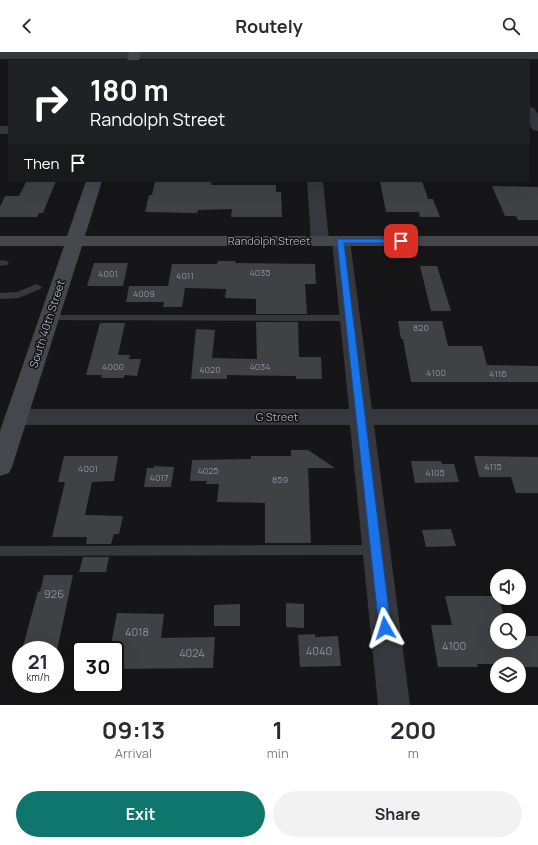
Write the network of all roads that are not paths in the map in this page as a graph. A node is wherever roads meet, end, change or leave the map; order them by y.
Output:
1 (350, 52) edge
2 (437, 52) edge
3 (317, 53) edge
4 (405, 54) junction
5 (0, 55) edge
6 (538, 55) edge
7 (134, 56) edge
8 (498, 56) edge
9 (530, 113) edge
10 (538, 127) edge
11 (94, 182) edge
12 (315, 182) edge
13 (0, 241) edge
14 (75, 241) junction
15 (320, 241) junction
16 (340, 241) junction
17 (538, 241) edge
18 (37, 287) dead end
19 (0, 296) edge
20 (49, 318) junction
21 (350, 318) junction
22 (16, 417) junction
23 (361, 417) junction
24 (538, 417) edge
25 (0, 467) edge
26 (376, 550) junction
27 (0, 551) edge
28 (394, 705) edge

1 - 4 street
2 - 4 street
3 - 4 street
3 - 7 street
4 - 8 street
5 - 7 street
6 - 8 street
9 - 10 street
11 - 14 main road, South 40th Street
12 - 15 street
13 - 14 main road, Randolph Street
14 - 15 main road, Randolph Street
14 - 20 main road, South 40th Street
15 - 16 main road, Randolph Street
16 - 17 main road, Randolph Street
16 - 21 street
18 - 19 lane
20 - 21 lane
20 - 22 main road, South 40th Street
21 - 23 street
22 - 23 street, G Street
22 - 25 main road, South 40th Street
23 - 24 street, G Street
23 - 26 street
26 - 27 lane
26 - 28 street

